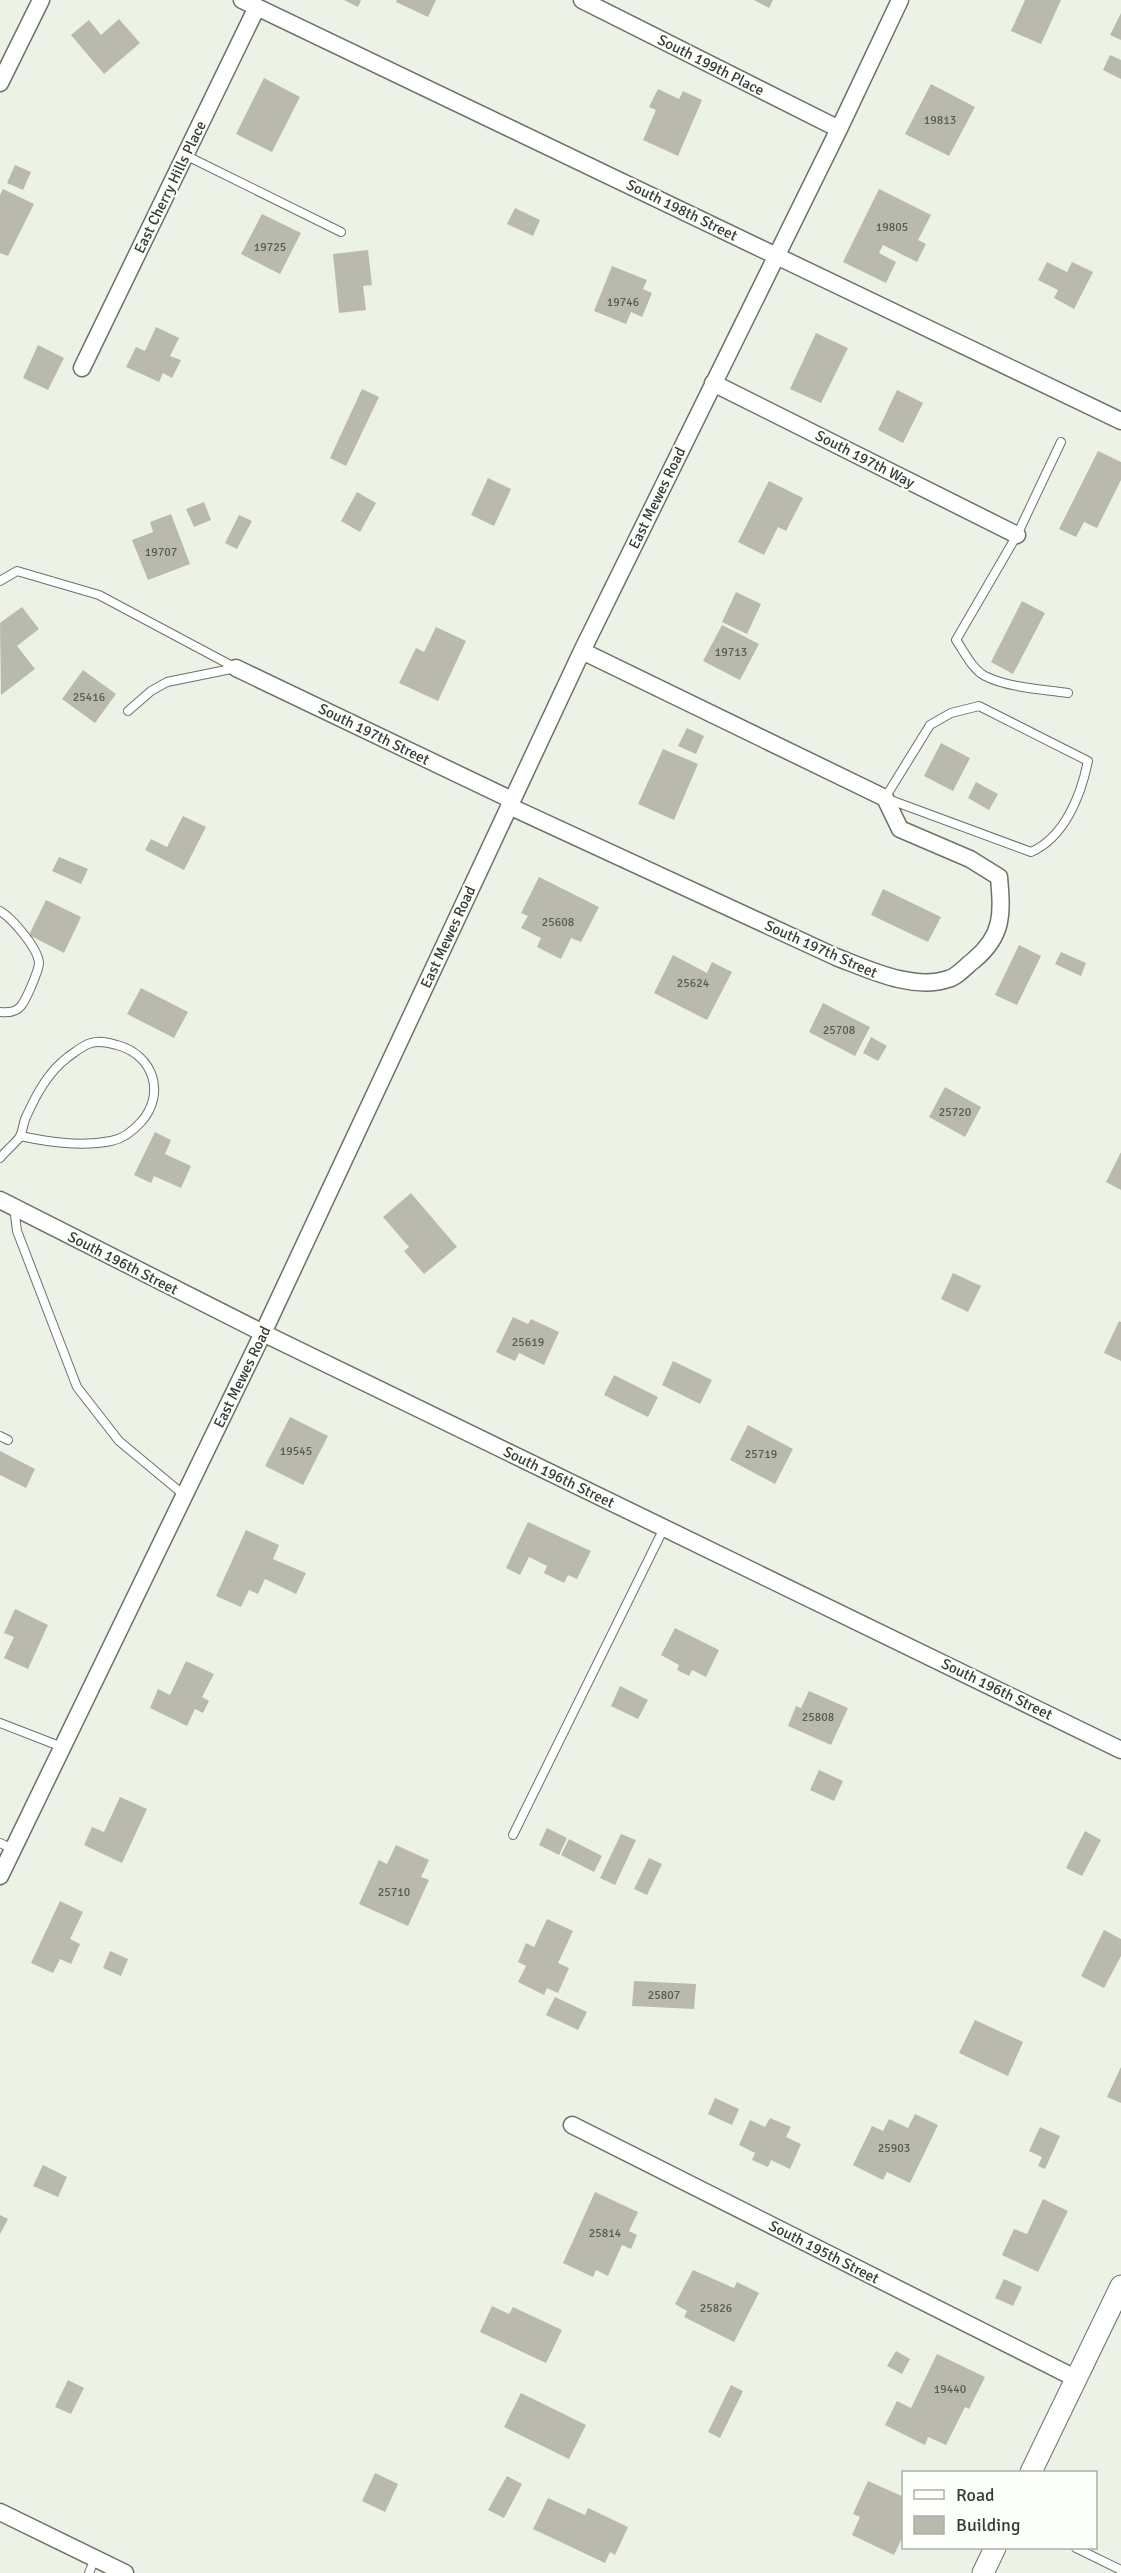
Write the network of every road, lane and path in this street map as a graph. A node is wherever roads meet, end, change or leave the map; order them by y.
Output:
1 (40, 0) edge
2 (582, 0) edge
3 (900, 0) edge
4 (249, 3) edge
5 (0, 83) edge
6 (839, 129) junction
7 (185, 155) junction
8 (341, 232) dead end
9 (776, 254) junction
10 (82, 368) dead end
11 (713, 384) junction
12 (1121, 421) edge
13 (1061, 442) dead end
14 (1017, 535) junction
15 (0, 581) edge
16 (582, 651) junction
17 (236, 668) junction
18 (1068, 693) dead end
19 (128, 711) dead end
20 (885, 798) junction
21 (511, 803) junction
22 (0, 911) edge
23 (0, 1012) edge
24 (20, 1136) junction
25 (0, 1158) edge
26 (7, 1204) edge
27 (263, 1334) junction
28 (184, 1496) junction
29 (664, 1528) junction
30 (0, 1723) edge
31 (62, 1747) junction
32 (1121, 1750) edge
33 (513, 1835) dead end
34 (6, 1846) edge
35 (0, 1876) edge
36 (572, 2126) dead end
37 (1121, 2286) edge
38 (1077, 2379) junction
39 (1031, 2471) edge
40 (0, 2511) edge
41 (995, 2549) edge
42 (1080, 2549) edge
43 (92, 2566) edge
44 (1121, 2570) edge
45 (125, 2573) edge
46 (983, 2573) edge

1 - 5 street
2 - 6 street, South 199th Place
3 - 6 street, East Mewes Road
4 - 7 street, East Cherry Hills Place
4 - 9 street, South 198th Street
6 - 9 street, East Mewes Road
7 - 8 lane
7 - 10 street, East Cherry Hills Place
9 - 11 street, East Mewes Road
9 - 12 street, South 198th Street
11 - 14 street, South 197th Way
11 - 16 street, East Mewes Road
13 - 14 lane
14 - 18 lane
15 - 17 lane
16 - 20 street
16 - 21 street, East Mewes Road
17 - 19 lane
17 - 21 street, South 197th Street
20 - 20 lane
20 - 21 street, South 197th Street
21 - 27 street, East Mewes Road
22 - 23 lane
24 - 24 lane
24 - 25 lane
26 - 27 street, South 196th Street
26 - 28 lane
27 - 28 street, East Mewes Road
27 - 29 street, South 196th Street
28 - 31 street, East Mewes Road
29 - 32 street, South 196th Street
29 - 33 lane
30 - 31 lane
31 - 34 street, East Mewes Road
34 - 35 street, East Mewes Road
36 - 38 street, South 195th Street
37 - 38 street
38 - 39 street
40 - 43 street
41 - 46 street
42 - 44 lane
43 - 45 street

